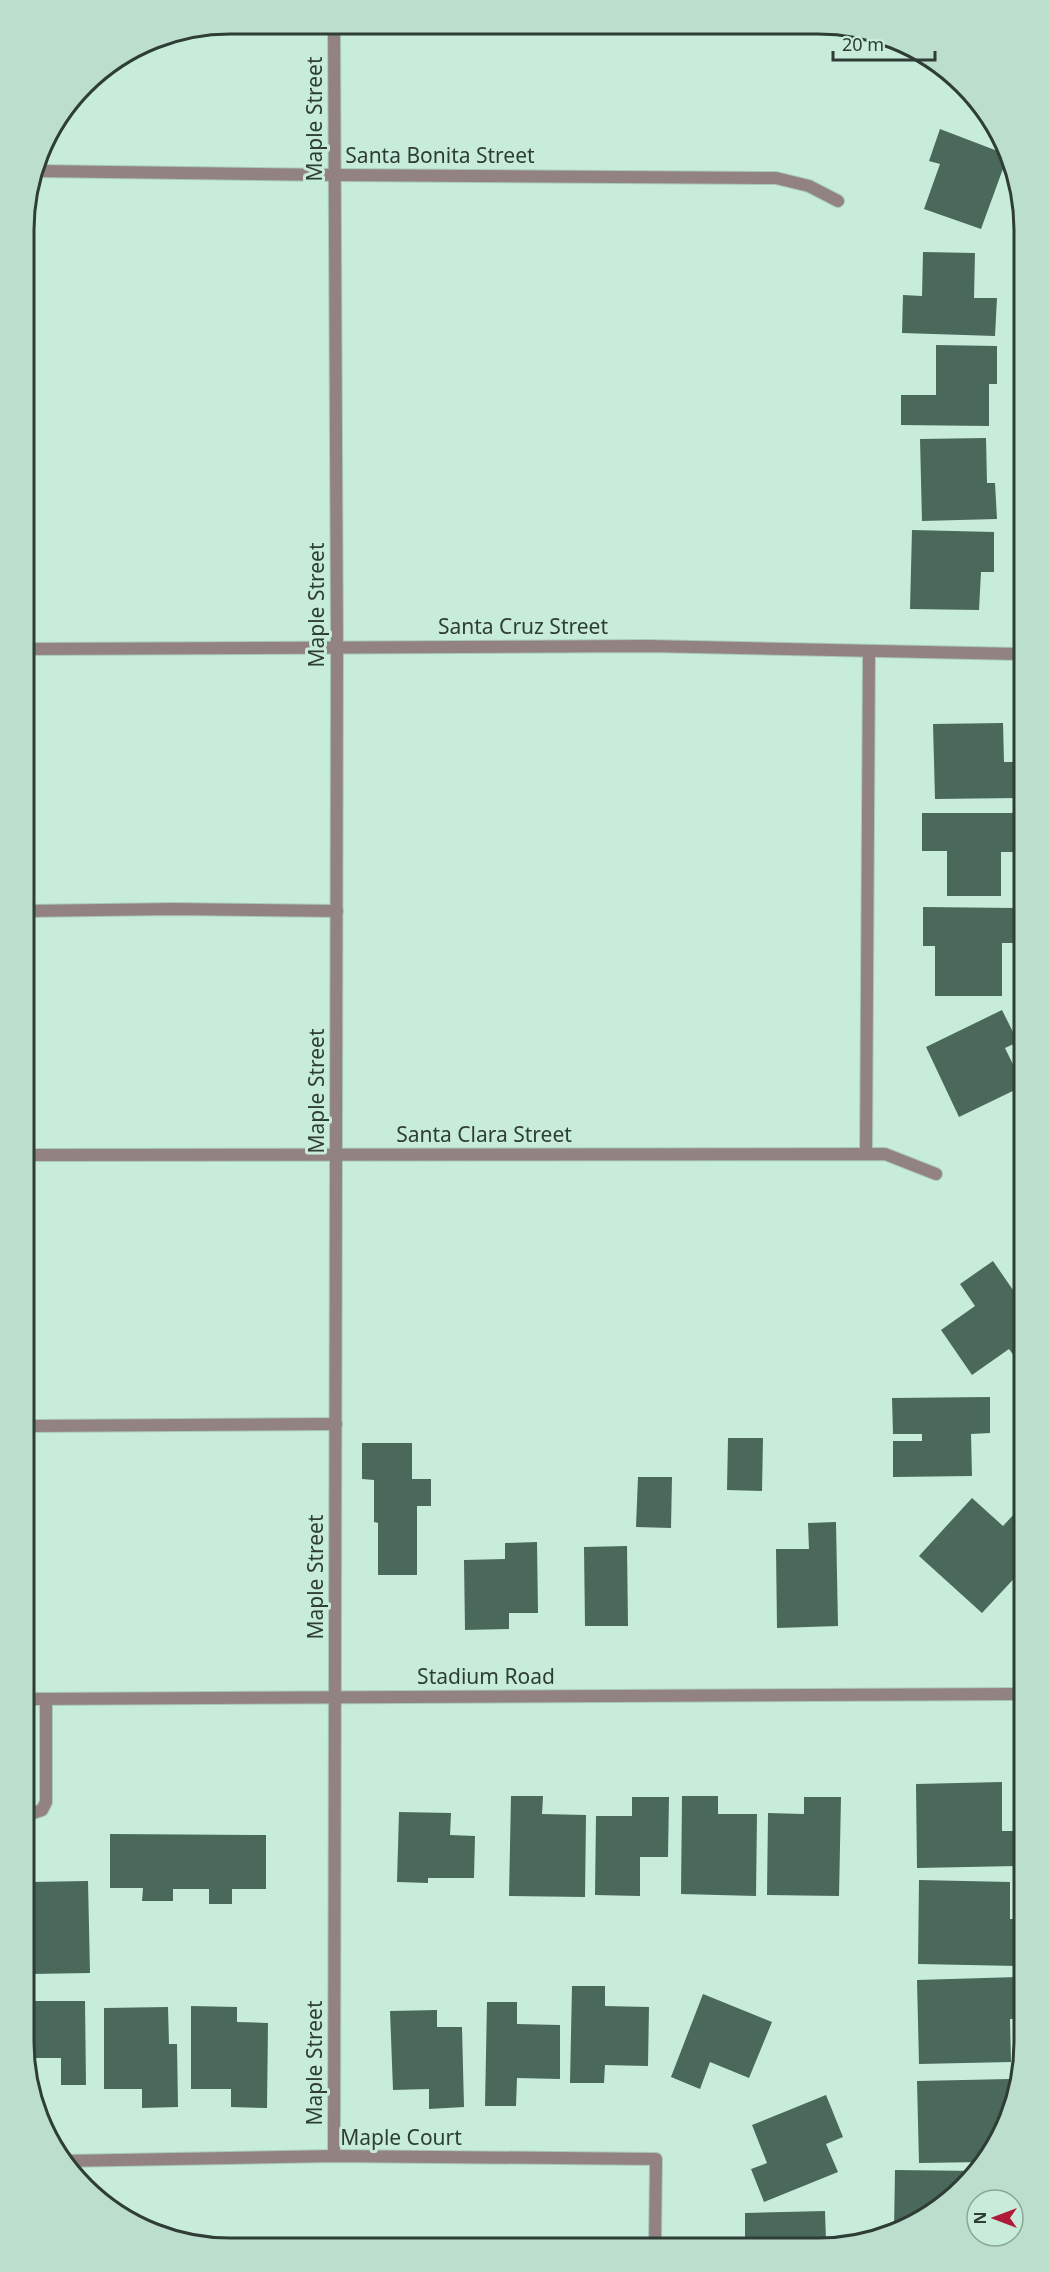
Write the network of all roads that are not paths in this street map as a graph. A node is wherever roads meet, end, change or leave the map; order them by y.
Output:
1 (334, 34) edge
2 (44, 171) edge
3 (334, 175) junction
4 (838, 201) dead end
5 (337, 648) junction
6 (35, 649) edge
7 (869, 651) junction
8 (1015, 654) edge
9 (35, 911) edge
10 (337, 911) junction
11 (866, 1154) junction
12 (34, 1155) edge
13 (336, 1155) junction
14 (936, 1174) dead end
15 (336, 1424) junction
16 (34, 1426) edge
17 (1014, 1694) edge
18 (336, 1698) junction
19 (34, 1699) edge
20 (46, 1699) junction
21 (34, 1813) edge
22 (334, 2157) junction
23 (75, 2161) edge
24 (655, 2238) edge

1 - 3 street, Maple Street
2 - 3 street, Santa Bonita Street
3 - 4 street, Santa Bonita Street
3 - 5 street, Maple Street
5 - 6 street, Santa Cruz Street
5 - 7 street, Santa Cruz Street
5 - 10 street, Maple Street
7 - 8 street, Santa Cruz Street
7 - 11 street
9 - 10 street
10 - 13 street, Maple Street
11 - 13 street, Santa Clara Street
11 - 14 street, Santa Clara Street
12 - 13 street, Santa Clara Street
13 - 15 street, Maple Street
15 - 16 street
15 - 18 street, Maple Street
17 - 18 street, Stadium Road
18 - 20 street, Stadium Road
18 - 22 street, Maple Street
19 - 20 street, Stadium Road
20 - 21 street
22 - 23 street, Maple Court
22 - 24 street, Maple Court

